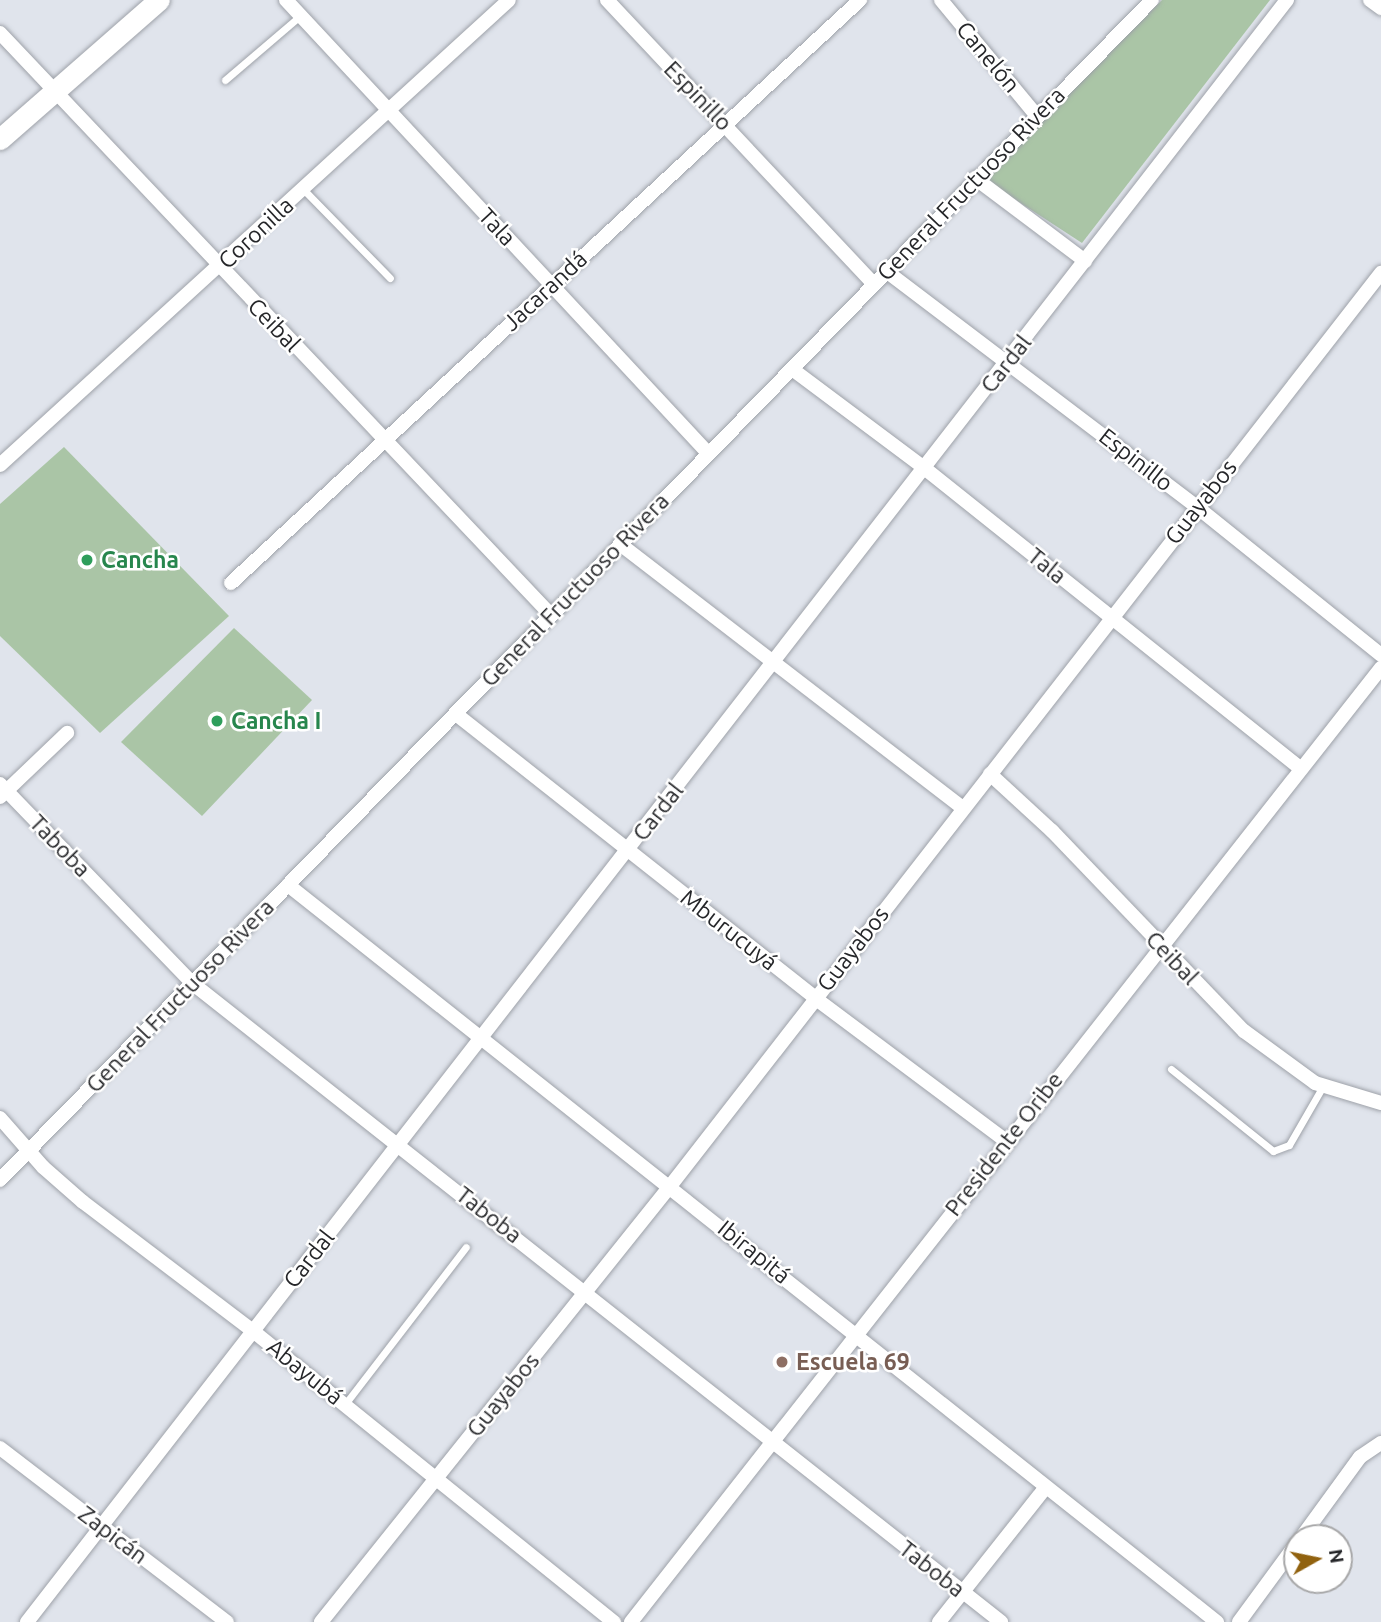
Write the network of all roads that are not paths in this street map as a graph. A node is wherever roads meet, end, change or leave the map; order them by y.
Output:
1 (139, 0) edge
2 (159, 0) edge
3 (286, 0) edge
4 (509, 0) edge
5 (607, 0) edge
6 (860, 0) edge
7 (940, 0) edge
8 (1152, 0) edge
9 (1287, 0) edge
10 (1370, 0) edge
11 (1381, 8) edge
12 (301, 16) junction
13 (0, 33) edge
14 (225, 80) dead end
15 (48, 88) junction
16 (390, 111) junction
17 (1036, 115) junction
18 (0, 123) edge
19 (724, 123) junction
20 (0, 139) edge
21 (975, 178) junction
22 (304, 190) junction
23 (1085, 261) junction
24 (218, 268) junction
25 (886, 271) junction
26 (1381, 274) edge
27 (390, 278) dead end
28 (874, 284) junction
29 (551, 286) junction
30 (1009, 361) junction
31 (792, 369) junction
32 (384, 440) junction
33 (708, 453) junction
34 (0, 464) edge
35 (923, 467) junction
36 (1197, 507) junction
37 (620, 544) junction
38 (231, 583) dead end
39 (550, 614) junction
40 (1112, 618) junction
41 (1381, 655) edge
42 (773, 663) junction
43 (1381, 668) edge
44 (456, 714) junction
45 (67, 733) dead end
46 (1300, 768) junction
47 (990, 774) junction
48 (2, 791) edge
49 (963, 808) junction
50 (627, 850) junction
51 (288, 885) junction
52 (1159, 946) junction
53 (192, 983) junction
54 (815, 998) junction
55 (479, 1040) junction
56 (1171, 1069) dead end
57 (1323, 1086) junction
58 (1381, 1103) edge
59 (0, 1118) edge
60 (1006, 1142) junction
61 (398, 1144) junction
62 (29, 1150) junction
63 (0, 1180) edge
64 (671, 1185) junction
65 (466, 1247) dead end
66 (586, 1291) junction
67 (253, 1331) junction
68 (857, 1334) junction
69 (345, 1404) junction
70 (774, 1443) junction
71 (1381, 1443) edge
72 (0, 1448) edge
73 (436, 1479) junction
74 (1046, 1487) junction
75 (1311, 1524) edge
76 (100, 1526) junction
77 (1283, 1562) edge
78 (962, 1592) junction
79 (27, 1622) edge
80 (227, 1622) edge
81 (321, 1622) edge
82 (614, 1622) edge
83 (631, 1622) edge
84 (939, 1622) edge
85 (1000, 1622) edge
86 (1217, 1622) edge
87 (1239, 1622) edge

1 - 15 main road
2 - 15 main road
3 - 12 street, Tala
4 - 16 street, Coronilla
5 - 19 street, Espinillo
6 - 19 street, Jacarandá
7 - 17 street, Canelón
8 - 17 street, General Fructuoso Rivera
9 - 23 street, Cardal
10 - 11 street
12 - 14 lane
12 - 16 street, Tala
13 - 15 street, Ceibal
15 - 18 main road
15 - 20 main road
15 - 24 street, Ceibal
16 - 22 street, Coronilla
16 - 29 street, Tala
17 - 21 street, General Fructuoso Rivera
19 - 28 street, Espinillo
19 - 29 street, Jacarandá
21 - 23 street
21 - 25 street, General Fructuoso Rivera
22 - 24 street, Coronilla
22 - 27 lane
23 - 30 street, Cardal
24 - 32 street, Ceibal
24 - 34 street, Coronilla
25 - 28 street, General Fructuoso Rivera
25 - 30 street, Espinillo
26 - 36 street, Guayabos
28 - 31 street, General Fructuoso Rivera
29 - 32 street, Jacarandá
29 - 33 street, Tala
30 - 35 street, Cardal
30 - 36 street, Espinillo
31 - 33 street, General Fructuoso Rivera
31 - 35 street, Tala
32 - 38 street, Jacarandá
32 - 39 street, Ceibal
33 - 37 street, General Fructuoso Rivera
35 - 40 street, Tala
35 - 42 street, Cardal
36 - 40 street, Guayabos
36 - 41 street, Espinillo
37 - 39 street, General Fructuoso Rivera
37 - 42 street
39 - 44 street, General Fructuoso Rivera
40 - 46 street, Tala
40 - 47 street, Guayabos
42 - 49 street
42 - 50 street, Cardal
43 - 46 street, Presidente Oribe
44 - 50 street, Mburucuyá
44 - 51 street, General Fructuoso Rivera
45 - 48 street
46 - 52 street, Presidente Oribe
47 - 49 street, Guayabos
47 - 52 street, Ceibal
48 - 53 street, Taboba
49 - 54 street, Guayabos
50 - 54 street, Mburucuyá
50 - 55 street, Cardal
51 - 53 street, General Fructuoso Rivera
51 - 55 street, Ibirapitá
52 - 57 street, Ceibal
52 - 60 street, Presidente Oribe
53 - 61 street, Taboba
53 - 62 street, General Fructuoso Rivera
54 - 60 street, Mburucuyá
54 - 64 street, Guayabos
55 - 61 street, Cardal
55 - 64 street, Ibirapitá
56 - 57 lane
57 - 58 street, Ceibal
59 - 62 street, Abayubá
60 - 68 street, Presidente Oribe
61 - 66 street, Taboba
61 - 67 street, Cardal
62 - 63 street, General Fructuoso Rivera
62 - 67 street, Abayubá
64 - 66 street, Guayabos
64 - 68 street, Ibirapitá
65 - 69 lane
66 - 70 street, Taboba
66 - 73 street, Guayabos
67 - 69 street, Abayubá
67 - 76 street, Cardal
68 - 70 street, Presidente Oribe
68 - 74 street, Ibirapitá
69 - 73 street, Abayubá
70 - 78 street, Taboba
70 - 83 street, Presidente Oribe
71 - 75 street
72 - 76 street, Zapicán
73 - 81 street, Guayabos
73 - 82 street, Abayubá
74 - 78 street
74 - 86 street, Ibirapitá
76 - 79 street, Cardal
76 - 80 street, Zapicán
77 - 87 street
78 - 84 street
78 - 85 street, Taboba

